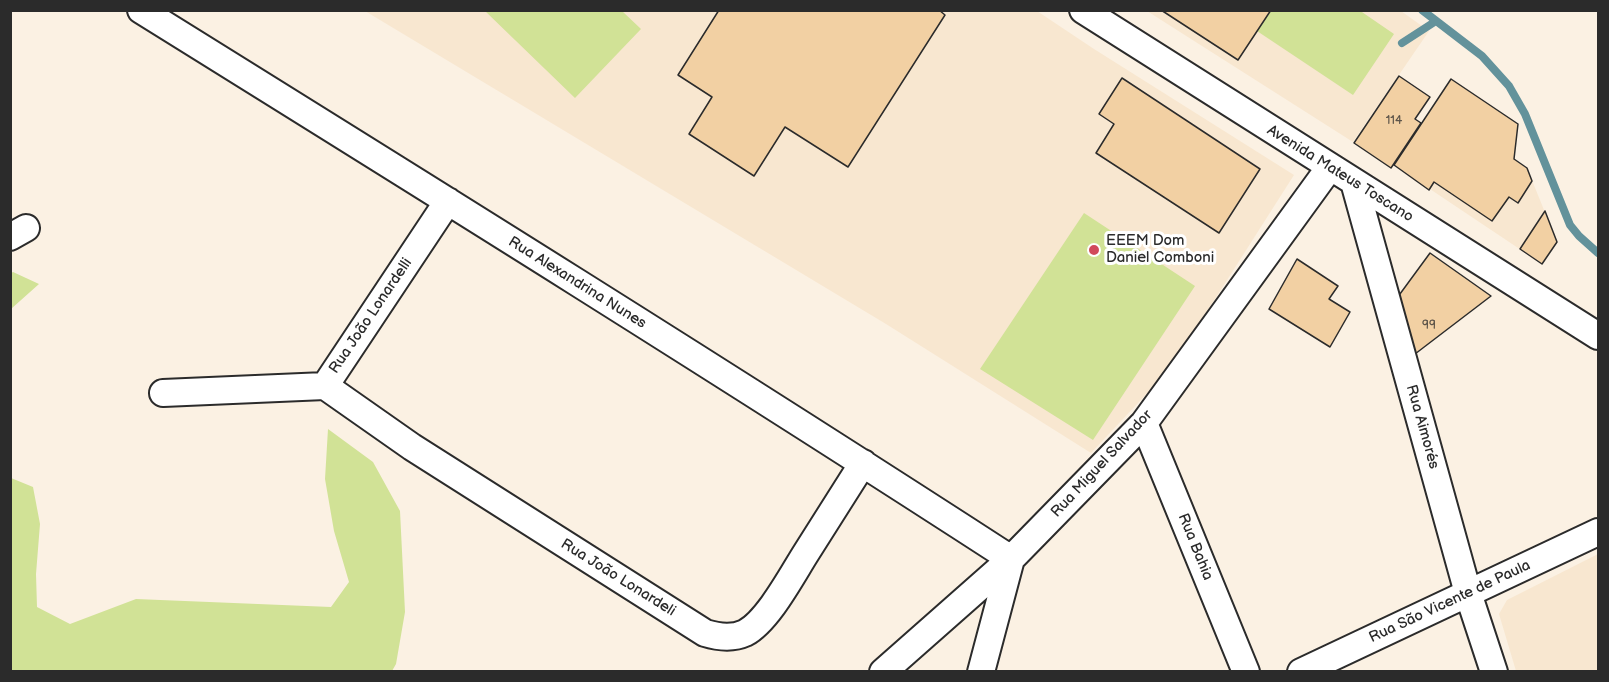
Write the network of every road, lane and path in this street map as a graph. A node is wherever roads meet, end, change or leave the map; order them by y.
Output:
1 (141, 10) edge
2 (1083, 10) edge
3 (1330, 167) junction
4 (1354, 182) junction
5 (448, 201) junction
6 (1599, 336) edge
7 (325, 386) junction
8 (163, 393) dead end
9 (1144, 423) junction
10 (863, 463) junction
11 (1599, 532) edge
12 (1011, 560) junction
13 (1468, 593) junction
14 (883, 672) edge
15 (981, 672) edge
16 (1246, 672) edge
17 (1301, 672) edge
18 (1494, 672) edge

1 - 5 street, Rua Alexandrina Nunes
2 - 3 street, Avenida Mateus Toscano
3 - 4 street, Avenida Mateus Toscano
3 - 9 street, Rua Miguel Salvador
4 - 6 street, Avenida Mateus Toscano
4 - 13 street, Rua Aimorés
5 - 7 street, Rua João Lonardelli
5 - 10 street, Rua Alexandrina Nunes
7 - 8 street, Rua João Lonardelli
7 - 10 street, Rua João Lonardeli
9 - 12 street, Rua Miguel Salvador
9 - 16 street, Rua Bahia
10 - 12 street, Rua Alexandrina Nunes
11 - 13 street, Rua São Vicente de Paula
12 - 14 street, Rua Miguel Salvador
12 - 15 street
13 - 17 street, Rua São Vicente de Paula
13 - 18 street, Rua Aimorés

